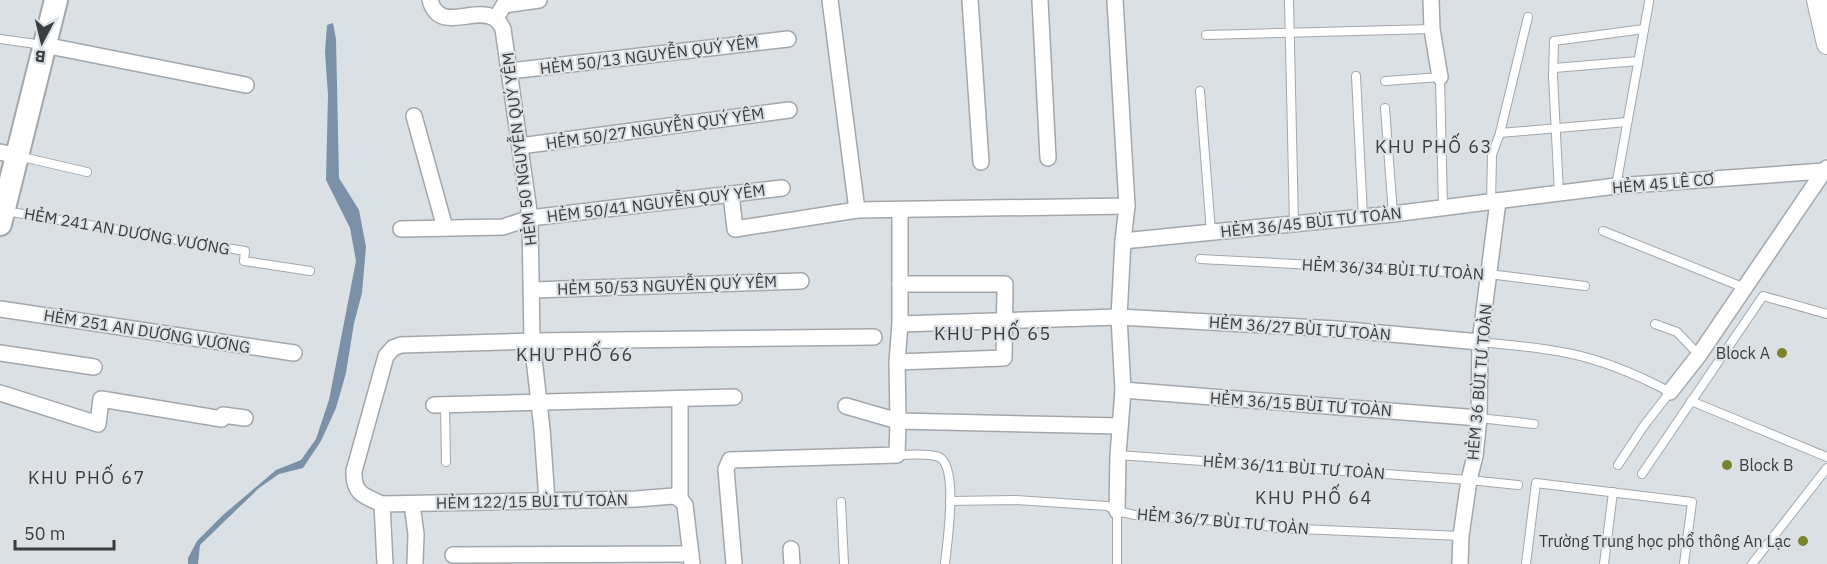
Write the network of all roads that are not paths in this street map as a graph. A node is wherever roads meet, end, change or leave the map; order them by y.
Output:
1 (56, 0) edge
2 (430, 0) edge
3 (539, 0) edge
4 (830, 0) edge
5 (970, 0) edge
6 (1040, 0) edge
7 (1115, 0) edge
8 (1289, 0) edge
9 (1431, 0) edge
10 (1817, 0) edge
11 (1649, 2) dead end
12 (1528, 17) dead end
13 (496, 18) junction
14 (1432, 29) junction
15 (1644, 29) junction
16 (1290, 32) junction
17 (1206, 35) dead end
18 (0, 39) edge
19 (788, 39) dead end
20 (1827, 44) edge
21 (44, 45) junction
22 (1638, 61) junction
23 (1554, 68) junction
24 (510, 71) junction
25 (1356, 76) dead end
26 (1440, 77) junction
27 (1385, 81) dead end
28 (246, 85) dead end
29 (1200, 91) dead end
30 (1385, 108) dead end
31 (789, 110) dead end
32 (414, 116) dead end
33 (1627, 122) junction
34 (1556, 128) junction
35 (1500, 133) junction
36 (520, 146) junction
37 (9, 154) edge
38 (1048, 158) dead end
39 (981, 162) dead end
40 (1825, 169) edge
41 (87, 172) dead end
42 (1616, 186) junction
43 (782, 188) dead end
44 (1559, 193) junction
45 (731, 194) junction
46 (1494, 201) junction
47 (1127, 206) junction
48 (1443, 208) junction
49 (857, 210) junction
50 (900, 210) junction
51 (1394, 214) junction
52 (2, 217) edge
53 (1363, 217) junction
54 (530, 218) junction
55 (1294, 224) junction
56 (445, 228) junction
57 (401, 229) dead end
58 (1603, 231) dead end
59 (1211, 232) junction
60 (1123, 241) junction
61 (1200, 259) dead end
62 (310, 272) dead end
63 (1489, 274) junction
64 (801, 281) dead end
65 (900, 285) junction
66 (1585, 286) dead end
67 (1745, 288) junction
68 (532, 290) junction
69 (0, 309) edge
70 (1827, 314) edge
71 (1119, 316) junction
72 (1005, 321) junction
73 (900, 324) junction
74 (1655, 324) dead end
75 (874, 338) dead end
76 (532, 341) junction
77 (1480, 342) junction
78 (0, 353) edge
79 (294, 353) dead end
80 (1699, 355) junction
81 (897, 362) junction
82 (94, 368) dead end
83 (1123, 390) junction
84 (1670, 392) junction
85 (0, 393) edge
86 (734, 397) dead end
87 (681, 399) junction
88 (1691, 401) junction
89 (539, 402) junction
90 (439, 405) joint
91 (846, 406) dead end
92 (245, 418) dead end
93 (1479, 418) junction
94 (898, 421) junction
95 (1534, 424) dead end
96 (1120, 426) junction
97 (897, 454) junction
98 (1118, 455) junction
99 (1827, 458) edge
100 (446, 462) dead end
101 (1618, 465) dead end
102 (1827, 468) edge
103 (1642, 474) dead end
104 (1469, 480) junction
105 (1518, 485) dead end
106 (1613, 492) junction
107 (680, 499) junction
108 (547, 501) junction
109 (950, 501) junction
110 (841, 502) dead end
111 (382, 504) junction
112 (412, 504) junction
113 (1118, 511) junction
114 (1461, 536) junction
115 (453, 555) dead end
116 (691, 559) edge
117 (384, 564) edge
118 (415, 564) edge
119 (734, 564) edge
120 (844, 564) edge
121 (945, 564) edge
122 (1117, 564) edge
123 (1460, 564) edge
124 (1526, 564) edge
125 (1604, 564) edge
126 (1684, 564) edge
127 (1752, 564) edge

1 - 21 main road
2 - 13 street
3 - 13 street
4 - 49 street
5 - 39 street
6 - 38 street
7 - 47 street
8 - 16 lane
9 - 14 street
10 - 20 street
11 - 15 lane
12 - 35 lane
13 - 24 street, HẺM 50 NGUYỄN QUÝ YÊM
14 - 16 lane
14 - 26 street
15 - 22 lane
15 - 23 lane
16 - 17 lane
16 - 55 lane
18 - 21 lane
19 - 24 street, HẺM 50/13 NGUYỄN QUÝ YÊM
21 - 28 street
21 - 37 main road
22 - 23 lane
22 - 33 lane
23 - 34 lane
24 - 36 street, HẺM 50 NGUYỄN QUÝ YÊM
25 - 53 lane
26 - 27 lane
26 - 48 lane
29 - 59 lane
30 - 51 lane
31 - 36 street, HẺM 50/27 NGUYỄN QUÝ YÊM
32 - 56 street
33 - 34 lane
33 - 42 lane
34 - 35 lane
34 - 44 lane
35 - 46 lane
36 - 54 street, HẺM 50 NGUYỄN QUÝ YÊM
37 - 41 lane
37 - 52 main road
40 - 42 street, HẺM 45 LÊ CƠ
40 - 67 street
42 - 44 street, HẺM 45 LÊ CƠ
43 - 45 street, HẺM 50/41 NGUYỄN QUÝ YÊM
44 - 46 street, HẺM 45 LÊ CƠ
45 - 49 street
45 - 54 street, HẺM 50/41 NGUYỄN QUÝ YÊM
46 - 48 street, HẺM 36/45 BÙI TƯ TOÀN
46 - 63 street, HẺM 36 BÙI TƯ TOÀN
47 - 50 street
47 - 60 street
48 - 51 street, HẺM 36/45 BÙI TƯ TOÀN
49 - 50 street
50 - 65 street
51 - 53 street, HẺM 36/45 BÙI TƯ TOÀN
52 - 62 lane, HẺM 241 AN DƯƠNG VƯƠNG
53 - 55 street, HẺM 36/45 BÙI TƯ TOÀN
54 - 56 street, HẺM 50/41 NGUYỄN QUÝ YÊM
54 - 68 street, HẺM 50 NGUYỄN QUÝ YÊM
55 - 59 street, HẺM 36/45 BÙI TƯ TOÀN
56 - 57 street, HẺM 50/41 NGUYỄN QUÝ YÊM
58 - 67 lane
59 - 60 street, HẺM 36/45 BÙI TƯ TOÀN
60 - 71 street
61 - 63 lane, HẺM 36/34 BÙI TƯ TOÀN
63 - 66 lane, HẺM 36/34 BÙI TƯ TOÀN
63 - 77 street, HẺM 36 BÙI TƯ TOÀN
64 - 68 street, HẺM 50/53 NGUYỄN QUÝ YÊM
65 - 72 street
65 - 73 street
67 - 80 street
68 - 76 street, HẺM 50 NGUYỄN QUÝ YÊM
69 - 79 street, HẺM 251 AN DƯƠNG VƯƠNG
70 - 88 lane
71 - 72 street, HẺM 36/27 BÙI TƯ TOÀN
71 - 77 street, HẺM 36/27 BÙI TƯ TOÀN
71 - 83 street
72 - 73 street, HẺM 36/27 BÙI TƯ TOÀN
72 - 81 street
73 - 81 street
74 - 80 lane
75 - 76 street
76 - 89 street, HẺM 50 NGUYỄN QUÝ YÊM
76 - 111 street
77 - 84 lane
77 - 93 street, HẺM 36 BÙI TƯ TOÀN
78 - 82 street
80 - 84 street
81 - 94 street
83 - 93 street, HẺM 36/15 BÙI TƯ TOÀN
83 - 96 street
84 - 101 lane
85 - 92 street
86 - 87 street
87 - 89 street
87 - 107 street
88 - 99 lane
88 - 103 lane
89 - 90 street
89 - 108 street, HẺM 50 NGUYỄN QUÝ YÊM
90 - 100 lane
91 - 94 street
93 - 95 lane
93 - 104 street, HẺM 36 BÙI TƯ TOÀN
94 - 96 street
94 - 97 street
96 - 98 street
97 - 109 lane
97 - 119 street
98 - 104 lane, HẺM 36/11 BÙI TƯ TOÀN
98 - 113 street
102 - 127 lane
104 - 105 lane, HẺM 36/11 BÙI TƯ TOÀN
104 - 114 street, HẺM 36 BÙI TƯ TOÀN
106 - 124 lane
106 - 125 lane
106 - 126 lane
107 - 108 street, HẺM 122/15 BÙI TƯ TOÀN
107 - 116 street
108 - 112 street, HẺM 122/15 BÙI TƯ TOÀN
109 - 113 lane, HẺM 36/7 BÙI TƯ TOÀN
109 - 121 lane
110 - 120 lane
111 - 112 street, HẺM 122/15 BÙI TƯ TOÀN
111 - 117 street
112 - 118 street
113 - 114 lane, HẺM 36/7 BÙI TƯ TOÀN
113 - 122 lane
114 - 123 street, HẺM 36 BÙI TƯ TOÀN
115 - 116 street

